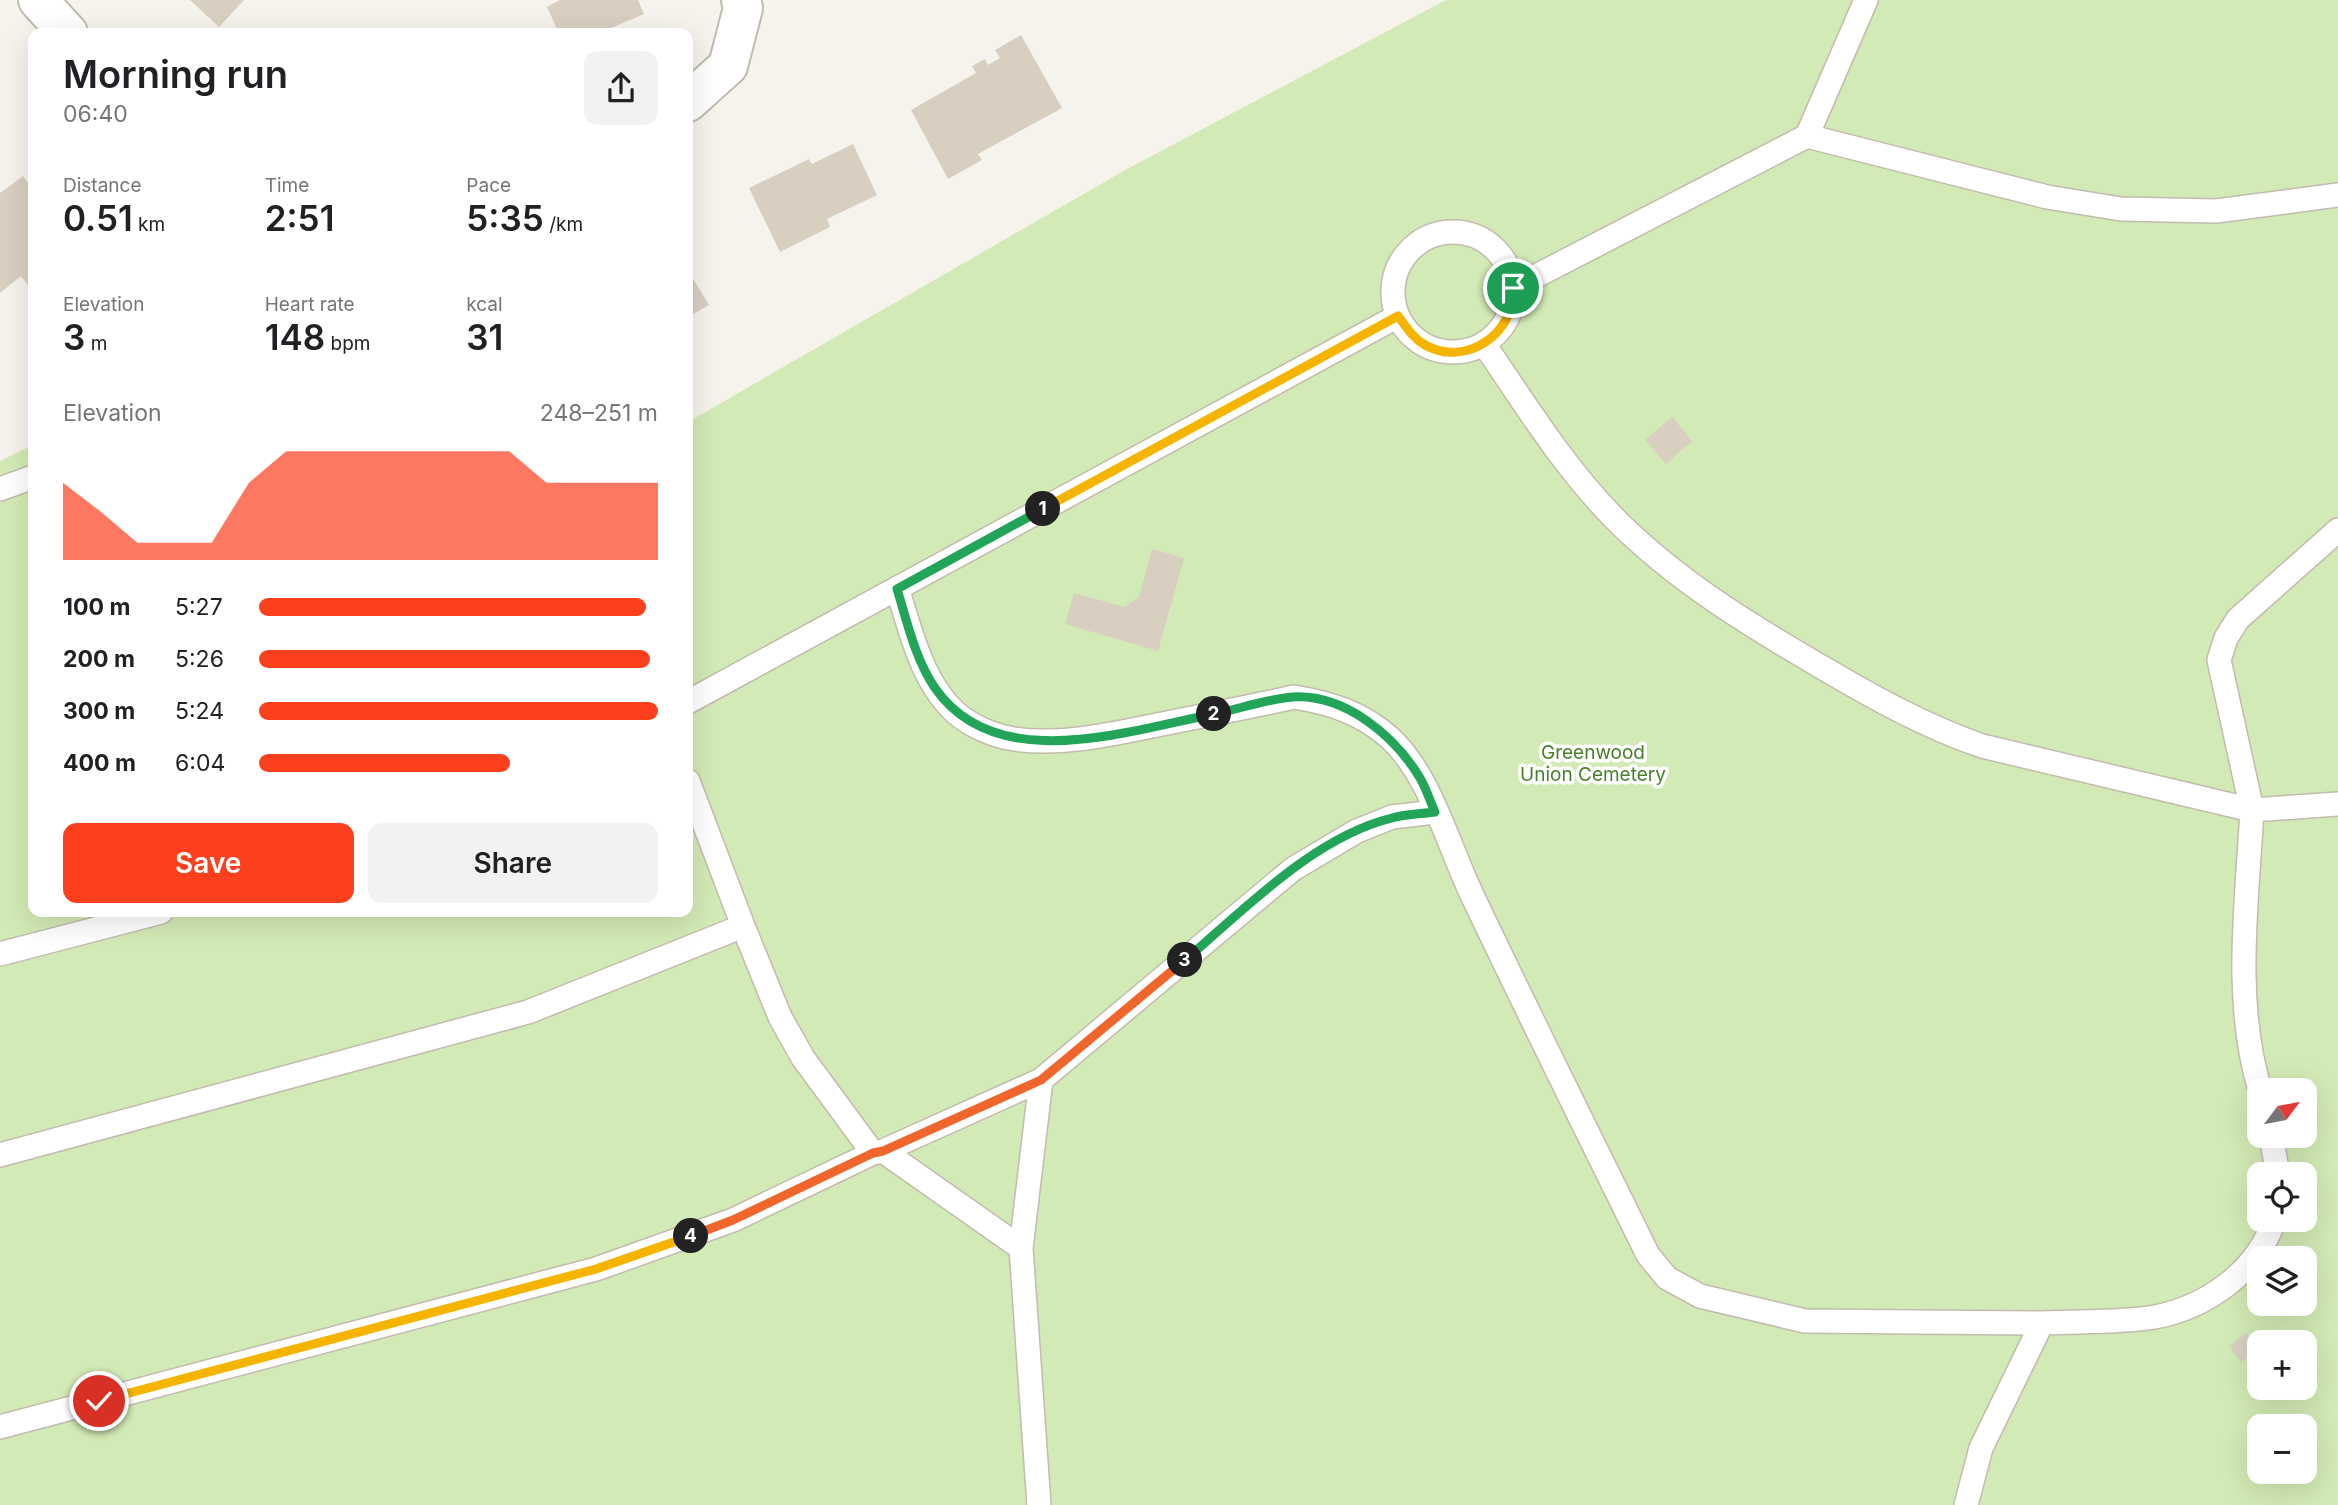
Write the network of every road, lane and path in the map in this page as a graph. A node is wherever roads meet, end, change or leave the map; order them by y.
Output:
1 (38, 0) edge
2 (741, 0) edge
3 (1866, 0) edge
4 (63, 28) edge
5 (693, 98) edge
6 (1807, 136) junction
7 (2338, 195) edge
8 (1513, 288) junction
9 (1398, 316) junction
10 (1484, 344) junction
11 (28, 479) edge
12 (0, 489) edge
13 (2338, 530) edge
14 (897, 589) junction
15 (693, 699) edge
16 (693, 794) edge
17 (2338, 804) edge
18 (2252, 810) junction
19 (1435, 812) junction
20 (142, 917) edge
21 (743, 926) junction
22 (0, 954) edge
23 (2257, 1078) edge
24 (1041, 1080) junction
25 (878, 1152) junction
26 (0, 1155) edge
27 (2268, 1232) edge
28 (1021, 1248) junction
29 (2042, 1323) junction
30 (0, 1427) edge
31 (1039, 1505) edge
32 (1966, 1505) edge

1 - 4 street
2 - 5 street
3 - 6 lane
6 - 7 lane
6 - 8 lane
8 - 9 lane
8 - 10 lane
9 - 10 lane
9 - 14 lane
10 - 18 lane
11 - 12 lane
13 - 18 lane
14 - 15 lane
14 - 19 lane
16 - 21 lane
17 - 18 lane
18 - 23 lane
19 - 24 lane
19 - 29 lane
20 - 22 lane
21 - 25 lane
21 - 26 lane
24 - 25 lane
24 - 28 lane
25 - 28 lane
25 - 30 lane
27 - 29 lane
28 - 31 lane
29 - 32 lane

